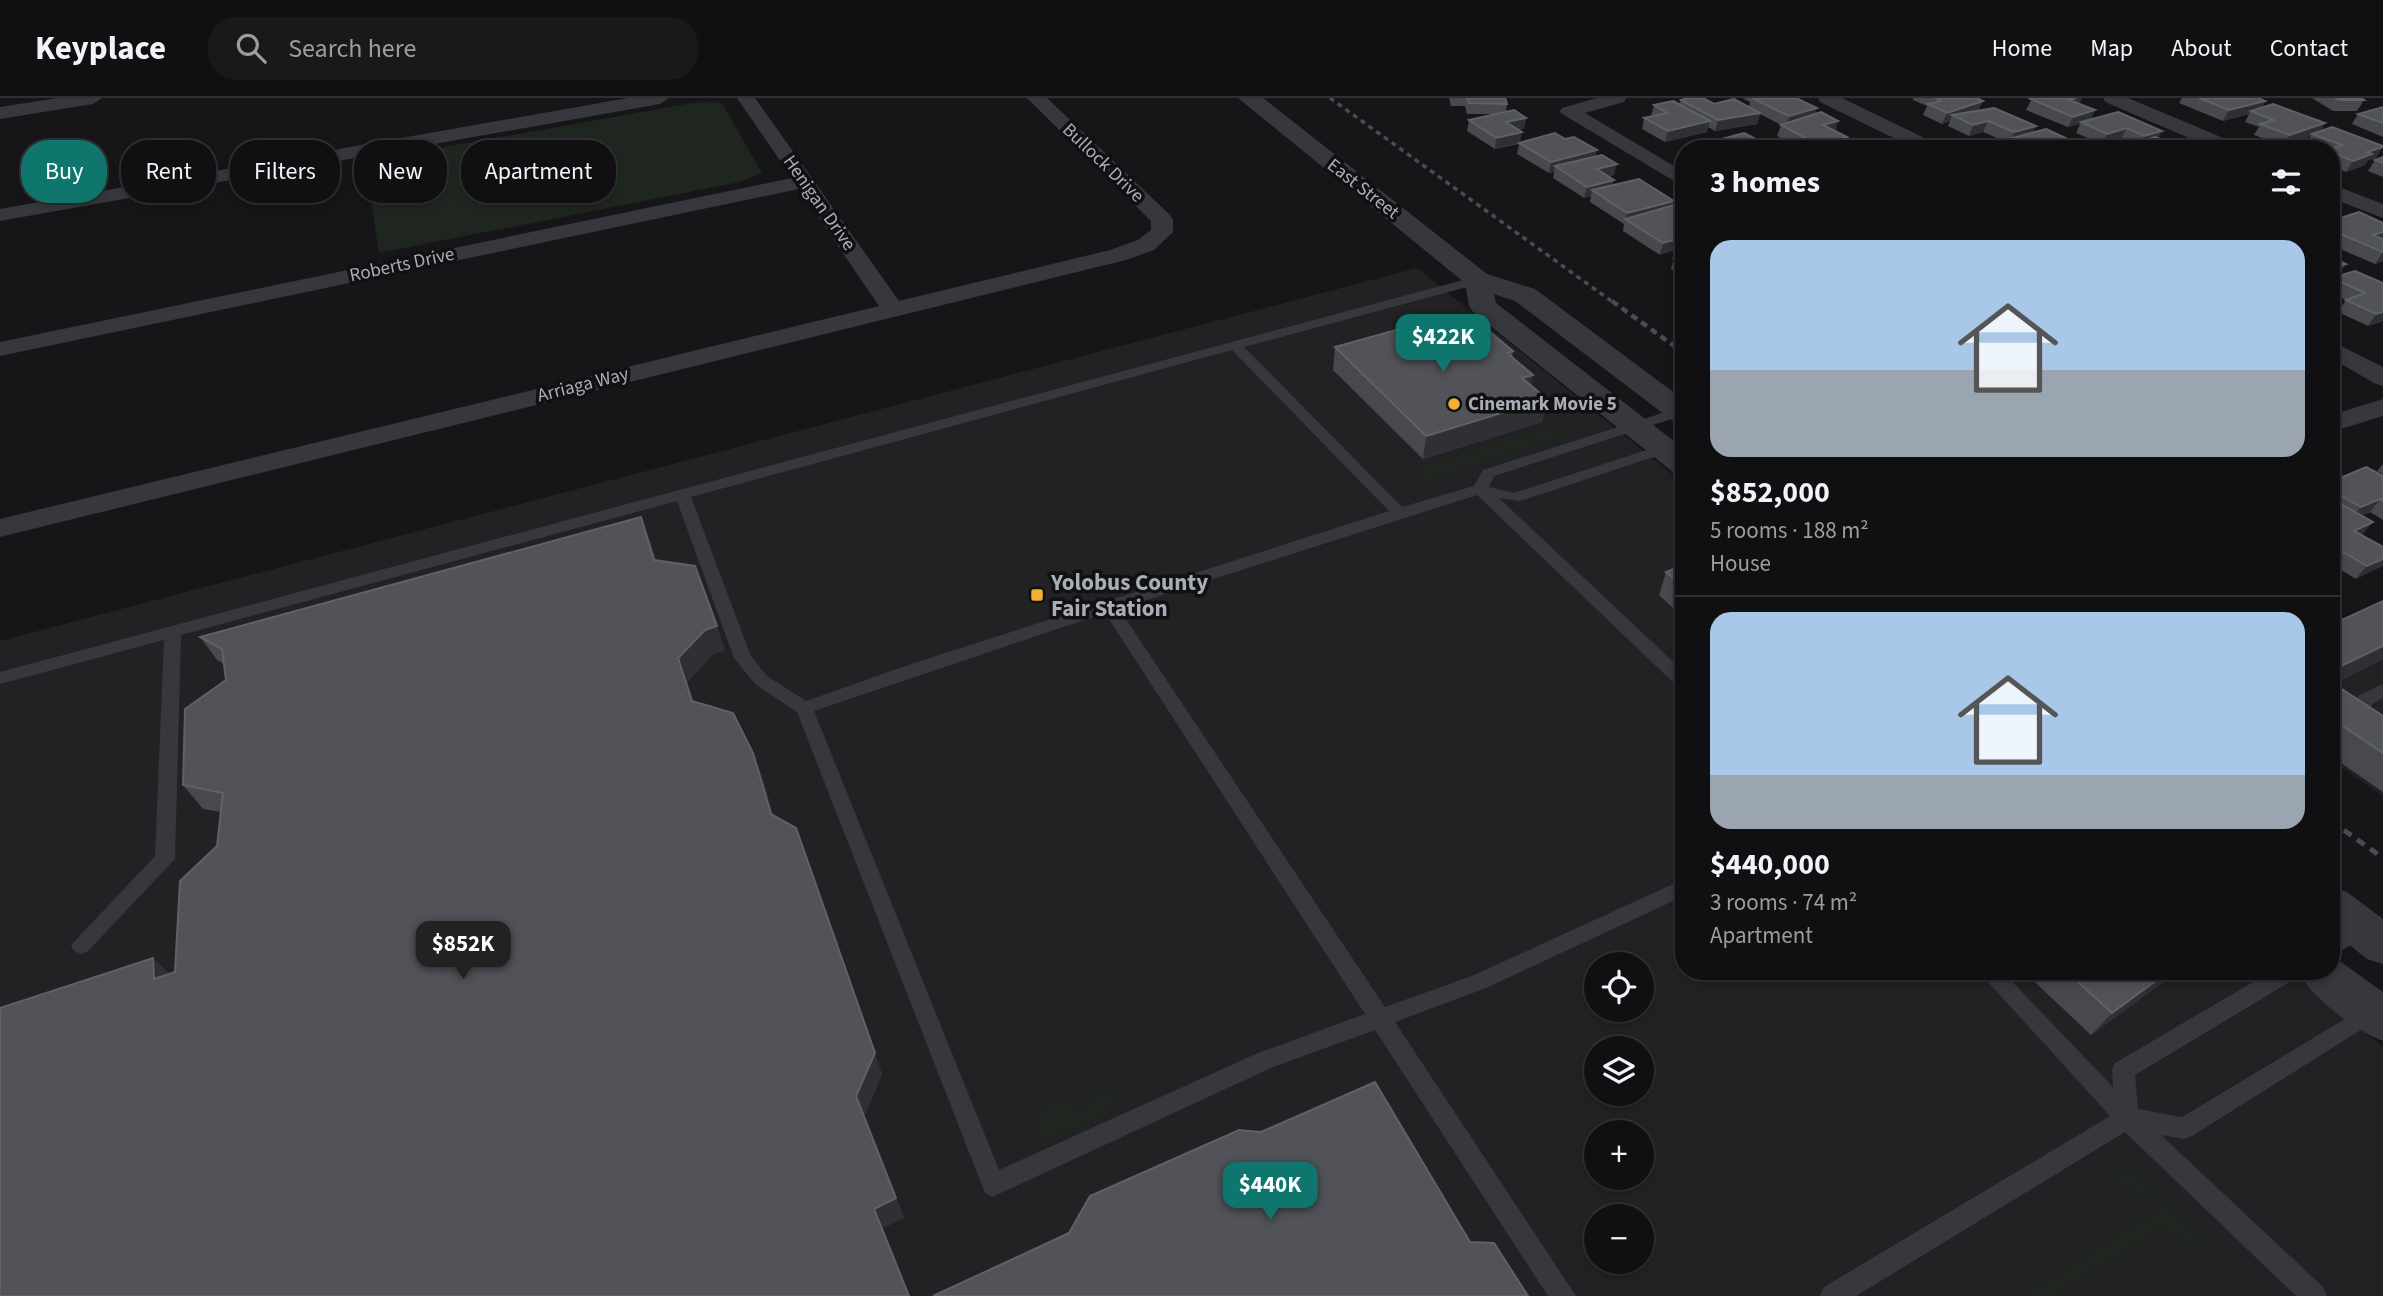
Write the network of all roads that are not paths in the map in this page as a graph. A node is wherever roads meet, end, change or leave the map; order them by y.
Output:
1 (93, 98) edge
2 (660, 98) edge
3 (746, 98) edge
4 (1036, 98) edge
5 (1248, 98) edge
6 (1617, 98) edge
7 (1827, 98) edge
8 (2112, 98) edge
9 (0, 113) edge
10 (1913, 140) edge
11 (2212, 140) edge
12 (1675, 176) edge
13 (804, 182) junction
14 (2340, 194) edge
15 (2383, 212) edge
16 (0, 215) edge
17 (1162, 232) joint
18 (1478, 280) junction
19 (893, 309) junction
20 (1234, 345) junction
21 (0, 349) edge
22 (2340, 353) edge
23 (2383, 377) edge
24 (2383, 407) edge
25 (1675, 408) edge
26 (1675, 415) edge
27 (2340, 421) edge
28 (1634, 426) junction
29 (1675, 451) edge
30 (1675, 453) edge
31 (1480, 489) junction
32 (682, 494) junction
33 (1399, 513) junction
34 (0, 527) edge
35 (1109, 606) junction
36 (173, 631) junction
37 (1675, 674) edge
38 (0, 678) edge
39 (2383, 690) edge
40 (804, 708) junction
41 (2383, 739) edge
42 (1675, 891) edge
43 (81, 945) dead end
44 (1997, 980) edge
45 (2276, 980) edge
46 (2334, 980) edge
47 (2379, 1012) edge
48 (1381, 1019) junction
49 (2127, 1118) junction
50 (1563, 1296) edge
51 (1833, 1296) edge
52 (2314, 1296) edge

1 - 9 street
2 - 16 street
3 - 13 street, Henigan Drive
4 - 17 street, Bullock Drive
5 - 18 street, East Street
6 - 12 street
7 - 10 street
8 - 11 street
13 - 19 street, Henigan Drive
13 - 21 street, Roberts Drive
14 - 15 street
17 - 19 street, Arriaga Way
18 - 20 lane
18 - 25 street, East Street
18 - 28 street
19 - 34 street, Arriaga Way
20 - 32 lane
20 - 33 lane
22 - 23 street
24 - 27 street
26 - 28 lane
28 - 29 street
28 - 31 lane
30 - 31 lane
31 - 33 lane
31 - 37 lane
32 - 36 lane
32 - 40 lane
33 - 35 lane
35 - 40 lane
35 - 48 lane
36 - 38 lane
36 - 43 lane
39 - 41 lane
40 - 48 lane
42 - 48 lane
44 - 49 lane
45 - 49 lane
46 - 47 street
47 - 49 lane
48 - 50 lane
49 - 51 lane
49 - 52 lane

